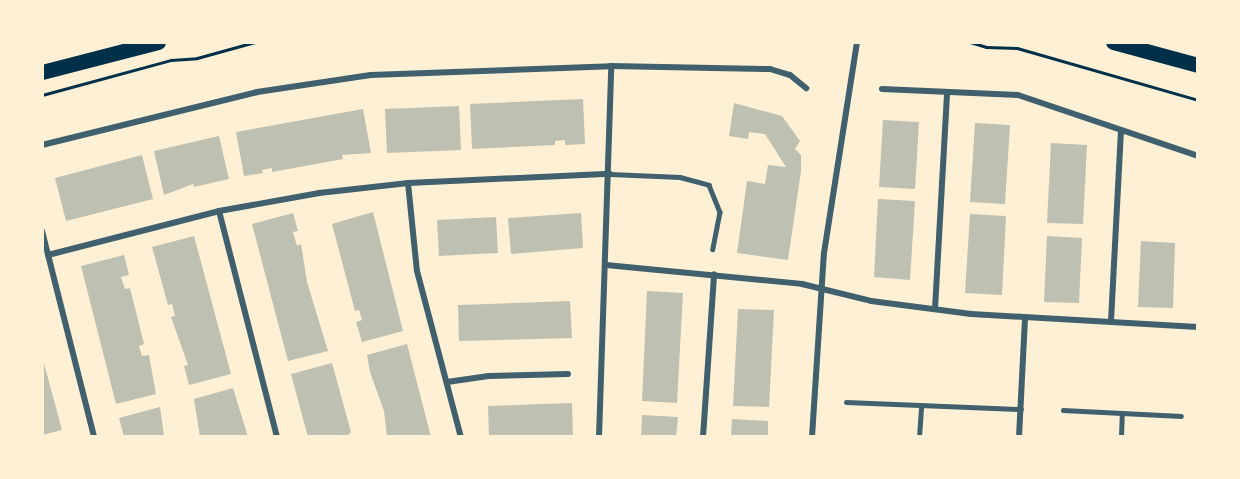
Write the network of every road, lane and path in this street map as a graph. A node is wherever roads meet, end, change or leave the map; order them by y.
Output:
1 (158, 42) edge
2 (255, 42) edge
3 (857, 42) edge
4 (970, 42) edge
5 (1113, 42) edge
6 (1198, 65) edge
7 (611, 66) junction
8 (42, 72) edge
9 (806, 88) dead end
10 (882, 88) dead end
11 (947, 92) junction
12 (42, 95) edge
13 (1198, 100) edge
14 (1121, 132) junction
15 (42, 145) edge
16 (1198, 156) edge
17 (610, 174) junction
18 (408, 183) junction
19 (219, 211) junction
20 (42, 231) edge
21 (713, 249) dead end
22 (45, 255) edge
23 (606, 265) junction
24 (714, 274) junction
25 (821, 290) junction
26 (935, 309) junction
27 (1025, 320) junction
28 (1111, 321) junction
29 (1198, 327) edge
30 (568, 374) dead end
31 (447, 382) junction
32 (846, 402) dead end
33 (921, 406) junction
34 (1021, 409) junction
35 (1063, 410) dead end
36 (1122, 414) junction
37 (1181, 416) dead end
38 (94, 437) edge
39 (277, 437) edge
40 (460, 437) edge
41 (599, 437) edge
42 (703, 437) edge
43 (812, 437) edge
44 (919, 437) edge
45 (1020, 437) edge
46 (1121, 437) edge

1 - 8 main road
2 - 12 path
3 - 25 street
4 - 13 path
5 - 6 main road
7 - 9 street
7 - 15 street
7 - 17 street
10 - 11 street
11 - 14 street
11 - 26 street
14 - 16 street
14 - 28 street
17 - 18 street
17 - 21 lane
17 - 23 street
18 - 19 street
18 - 31 street
19 - 22 street
19 - 39 street
20 - 22 street
22 - 38 street
23 - 24 street
23 - 41 street
24 - 25 street
24 - 42 street
25 - 26 street
25 - 43 street
26 - 27 street
27 - 28 street
27 - 34 street
28 - 29 street
30 - 31 street
31 - 40 street
32 - 33 lane
33 - 34 lane
33 - 44 lane
34 - 45 street
35 - 36 lane
36 - 37 lane
36 - 46 lane

